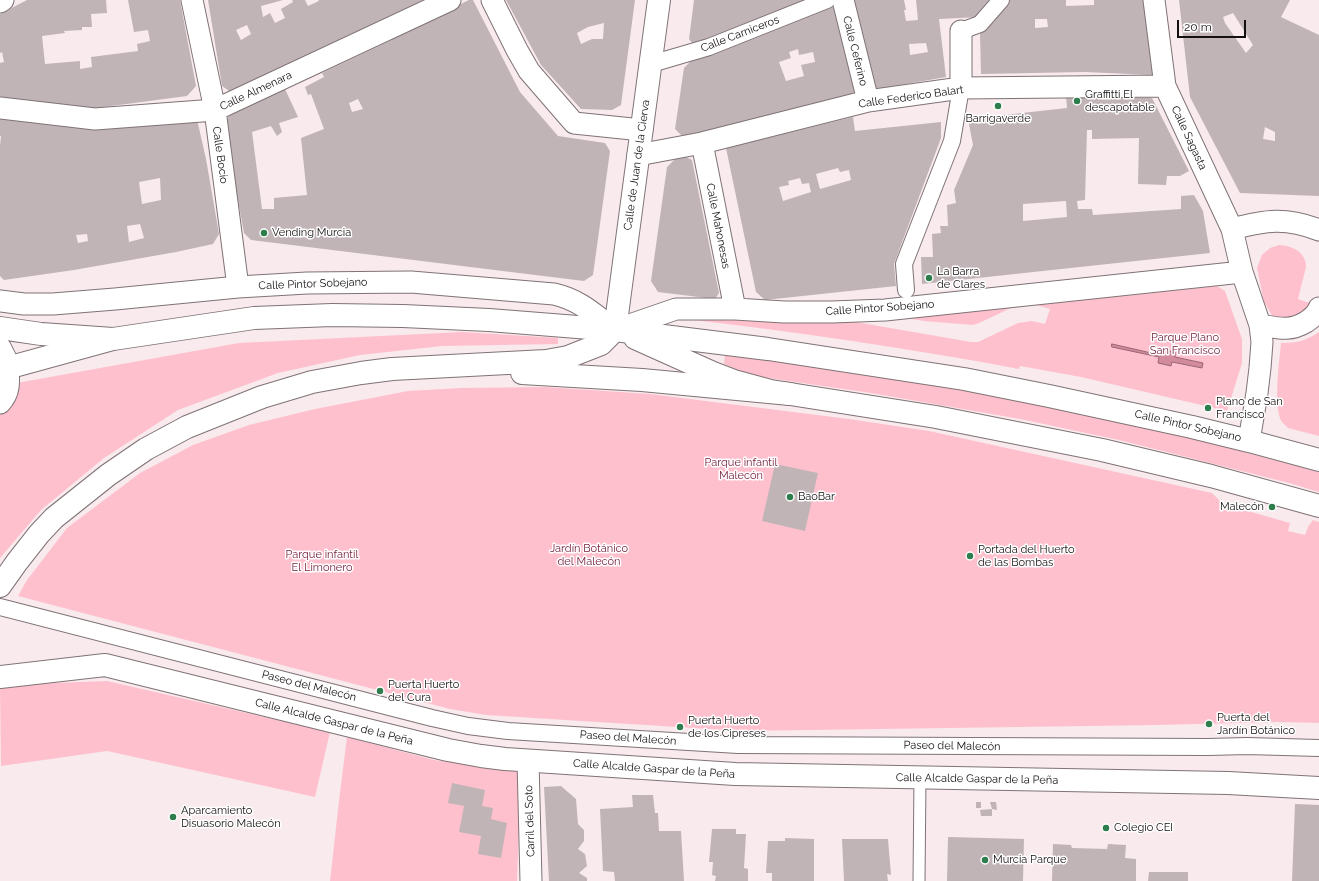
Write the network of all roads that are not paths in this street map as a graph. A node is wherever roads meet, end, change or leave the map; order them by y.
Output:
1 (3, 0) edge
2 (192, 0) edge
3 (450, 0) edge
4 (492, 0) edge
5 (659, 0) edge
6 (828, 0) edge
7 (843, 0) edge
8 (1001, 0) edge
9 (1154, 0) edge
10 (0, 2) edge
11 (961, 31) joint
12 (651, 64) junction
13 (1165, 86) junction
14 (961, 88) junction
15 (868, 101) junction
16 (0, 108) edge
17 (214, 110) junction
18 (642, 130) junction
19 (702, 143) junction
20 (638, 155) junction
21 (1232, 229) junction
22 (1319, 230) edge
23 (1242, 272) junction
24 (238, 287) junction
25 (906, 290) dead end
26 (0, 301) edge
27 (1319, 308) edge
28 (735, 309) junction
29 (1260, 325) junction
30 (0, 328) edge
31 (615, 330) junction
32 (113, 339) junction
33 (0, 348) edge
34 (4, 369) edge
35 (392, 369) junction
36 (790, 394) junction
37 (0, 403) edge
38 (1249, 441) junction
39 (1319, 460) edge
40 (1319, 506) edge
41 (0, 586) edge
42 (0, 607) edge
43 (0, 677) edge
44 (1319, 748) edge
45 (528, 761) junction
46 (920, 778) junction
47 (1319, 788) edge
48 (531, 881) edge
49 (919, 881) edge

1 - 10 street
2 - 17 street, Calle Bocio
3 - 17 street, Calle Almenara
4 - 18 street
5 - 12 main road, Calle de Juan de la Cierva
6 - 12 street, Calle Carniceros
7 - 15 street, Calle Ceferino
8 - 11 street
9 - 13 street, Calle Sagasta
11 - 14 street
12 - 18 main road, Calle de Juan de la Cierva
13 - 14 street, Calle Federico Balart
13 - 21 street, Calle Sagasta
14 - 15 street, Calle Federico Balart
14 - 25 street
15 - 19 street, Calle Federico Balart
16 - 17 street, Calle Almenara
17 - 24 street, Calle Bocio
18 - 20 main road, Calle de Juan de la Cierva
19 - 20 street, Calle Federico Balart
19 - 28 street, Calle Mahonesas
20 - 31 main road, Calle de Juan de la Cierva
21 - 22 street
21 - 23 street, Calle Sagasta
23 - 28 street, Calle Pintor Sobejano
23 - 29 street, Calle Pintor Sobejano
24 - 26 street, Calle Pintor Sobejano
24 - 31 street, Calle Pintor Sobejano
27 - 29 street
28 - 31 street, Calle Pintor Sobejano
29 - 38 street, Calle Pintor Sobejano
30 - 32 main road
31 - 32 main road
31 - 35 main road
31 - 36 main road, Calle Pintor Sobejano
31 - 38 main road, Calle Pintor Sobejano
32 - 34 main road
33 - 34 main road
34 - 37 street
35 - 36 main road
35 - 41 main road
36 - 40 main road, Calle Pintor Sobejano
38 - 39 main road
42 - 44 street, Paseo del Malecón
43 - 45 main road, Calle Alcalde Gaspar de la Peña
45 - 46 main road, Calle Alcalde Gaspar de la Peña
45 - 48 street, Carril del Soto
46 - 47 main road, Calle Alcalde Gaspar de la Peña
46 - 49 lane

